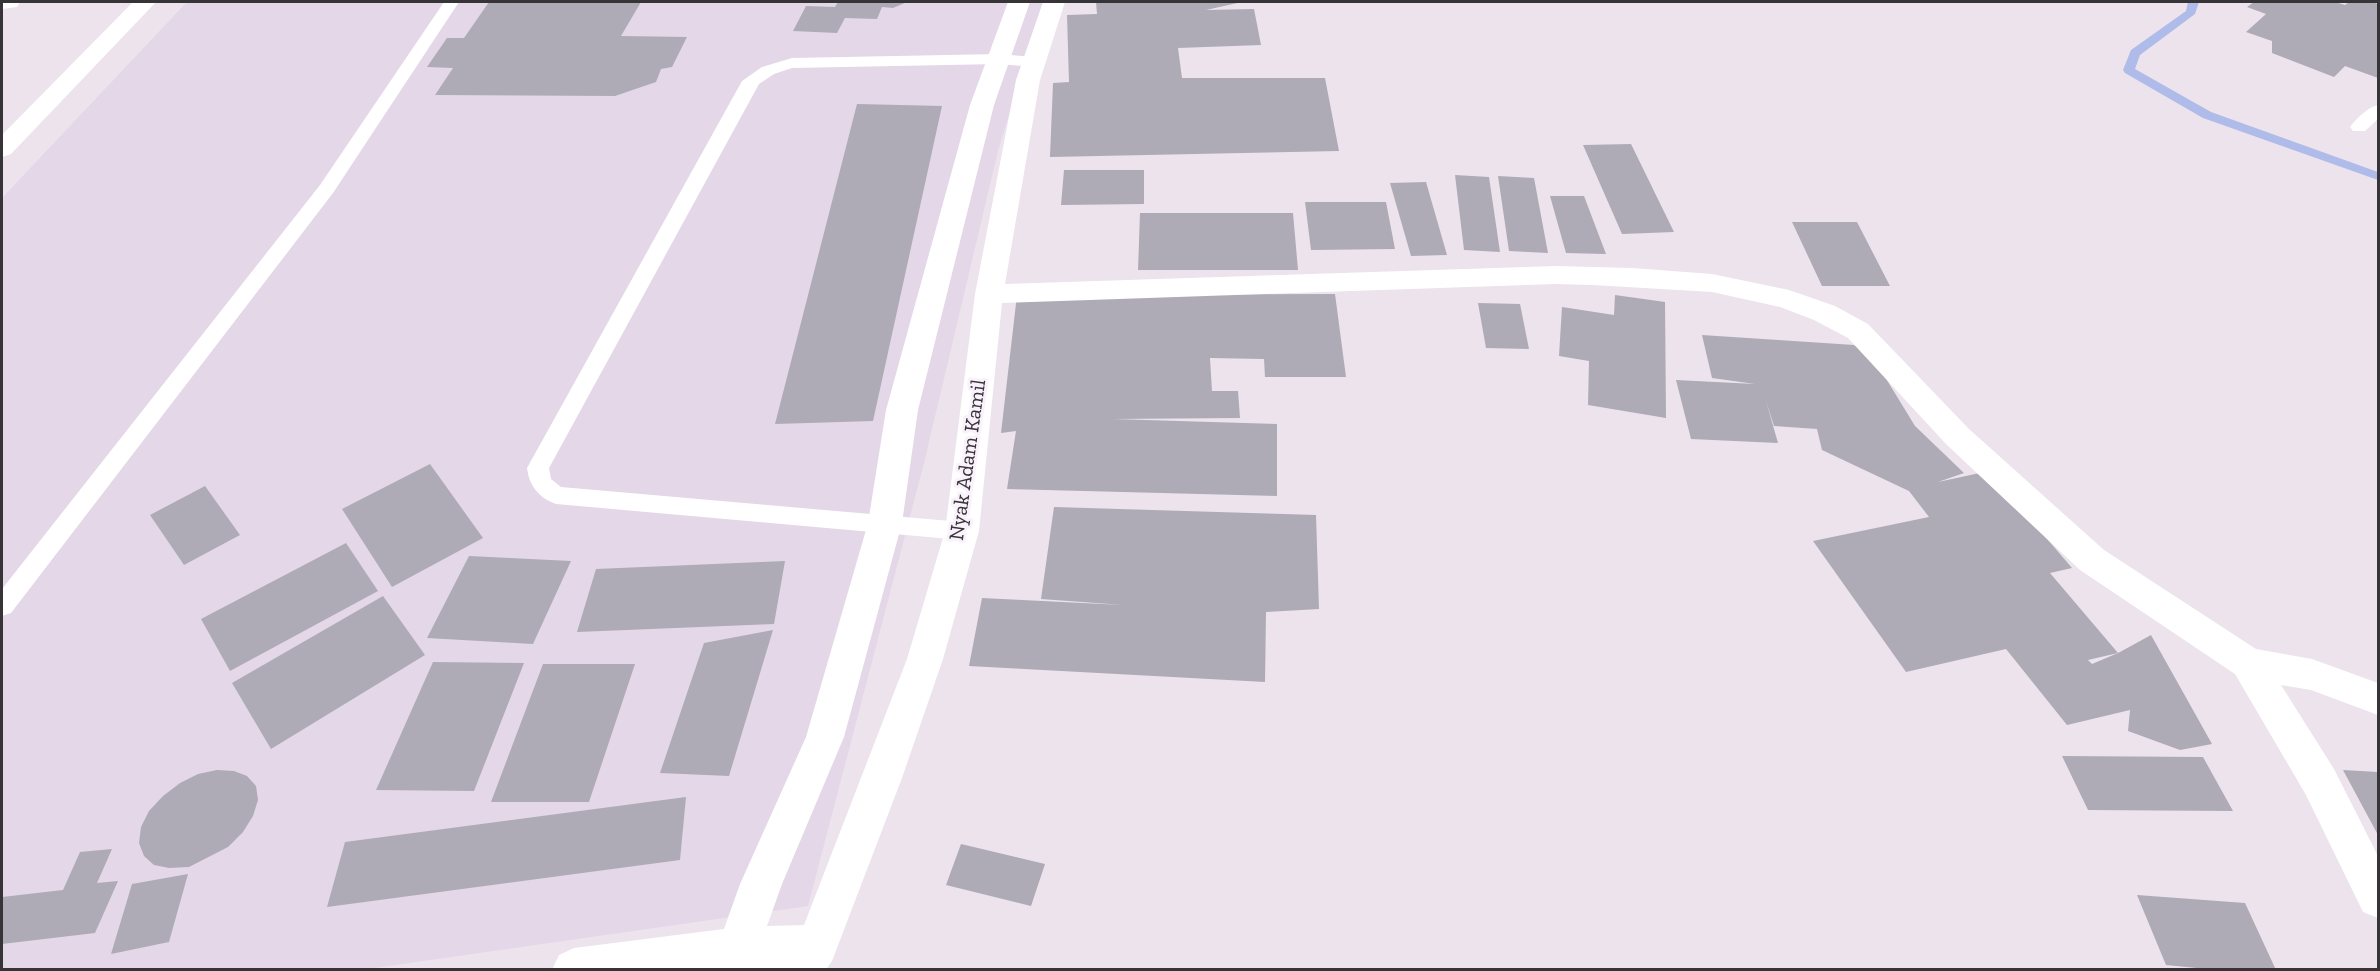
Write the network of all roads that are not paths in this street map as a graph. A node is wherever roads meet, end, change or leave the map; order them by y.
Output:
1 (2, 2) edge
2 (9, 2) edge
3 (145, 2) edge
4 (451, 2) edge
5 (1020, 2) edge
6 (1054, 2) edge
7 (999, 59) junction
8 (1034, 62) junction
9 (2379, 110) edge
10 (2359, 127) dead end
11 (2, 149) edge
12 (989, 294) junction
13 (885, 524) junction
14 (962, 531) junction
15 (2, 606) edge
16 (2248, 663) junction
17 (2379, 699) edge
18 (2379, 898) edge
19 (808, 958) edge
20 (737, 959) edge
21 (574, 969) edge

1 - 2 street
3 - 11 street
4 - 15 lane
5 - 7 street
6 - 8 street, Nyak Adam Kamil
7 - 8 lane
7 - 13 street
7 - 13 lane
8 - 12 street, Nyak Adam Kamil
9 - 10 lane
12 - 14 street, Nyak Adam Kamil
12 - 16 street
13 - 14 lane
13 - 20 street
14 - 19 street, Nyak Adam Kamil
16 - 17 street
16 - 18 street
19 - 20 street
20 - 21 street

